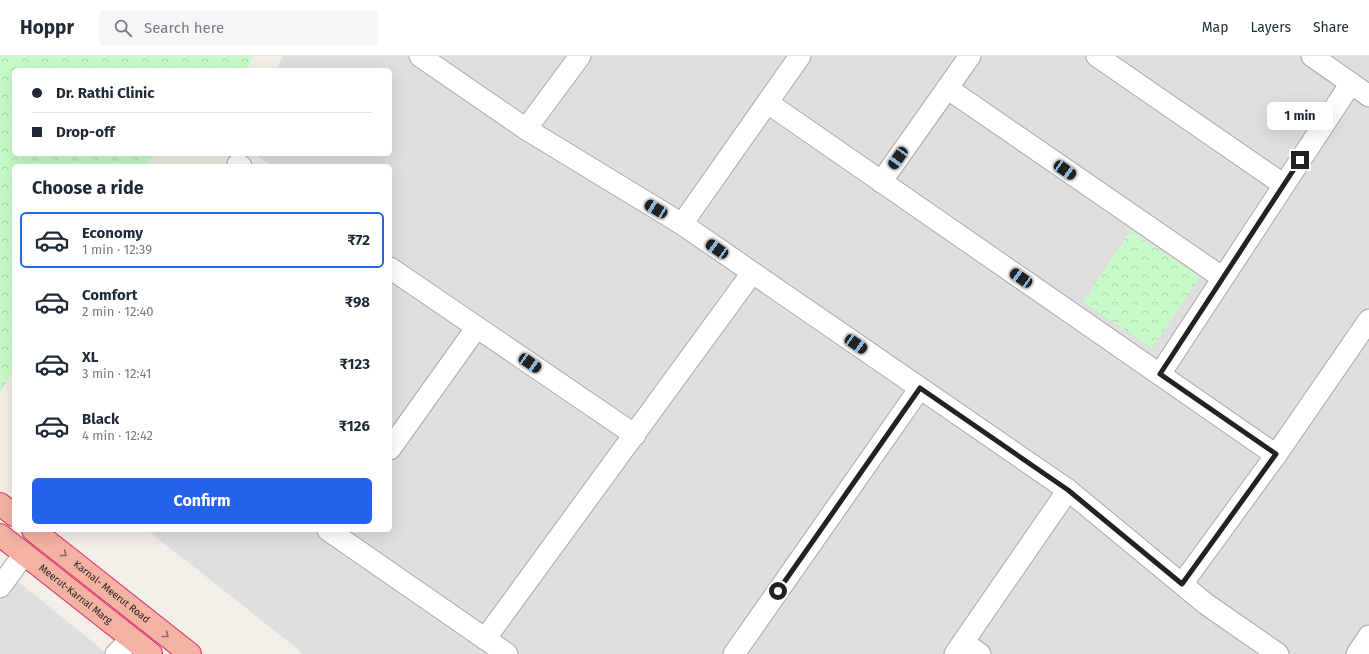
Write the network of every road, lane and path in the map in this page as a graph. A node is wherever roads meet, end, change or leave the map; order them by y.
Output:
1 (420, 56) edge
2 (580, 56) edge
3 (800, 56) edge
4 (970, 56) edge
5 (1312, 56) edge
6 (1104, 58) edge
7 (1351, 83) junction
8 (947, 88) junction
9 (1369, 96) edge
10 (768, 103) junction
11 (526, 130) junction
12 (881, 182) junction
13 (1284, 185) junction
14 (682, 224) junction
15 (392, 269) edge
16 (752, 273) junction
17 (1223, 278) junction
18 (1369, 320) edge
19 (477, 327) junction
20 (1160, 374) junction
21 (920, 388) junction
22 (635, 434) junction
23 (392, 446) edge
24 (1276, 454) junction
25 (1068, 490) junction
26 (0, 504) edge
27 (12, 513) edge
28 (36, 532) edge
29 (331, 532) edge
30 (0, 535) edge
31 (24, 554) junction
32 (1182, 584) junction
33 (0, 586) edge
34 (1369, 636) edge
35 (132, 639) junction
36 (485, 639) junction
37 (959, 648) edge
38 (116, 654) edge
39 (150, 654) edge
40 (190, 654) edge
41 (507, 654) edge
42 (734, 654) edge
43 (980, 654) edge
44 (1278, 654) edge
45 (1356, 654) edge

1 - 11 street
2 - 11 street
3 - 10 street
4 - 8 street
5 - 7 street
6 - 13 street
7 - 9 street
7 - 13 street
8 - 12 street
8 - 17 street
10 - 12 street
10 - 14 street
11 - 14 street
12 - 20 street
13 - 17 street
14 - 16 street
15 - 19 street
16 - 21 street
16 - 22 street
17 - 20 street
18 - 24 street
19 - 22 street
19 - 23 street
20 - 24 street
21 - 25 street
21 - 42 street
22 - 36 street
24 - 32 street
25 - 32 street
25 - 37 street
26 - 27 highway
28 -> 40 highway, Karnal- Meerut Road
29 - 36 street
30 - 31 highway, Meerut-Karnal Marg
31 - 33 street
31 - 35 highway, Meerut-Karnal Marg
32 - 44 street
34 - 45 street
35 - 38 street
35 - 39 highway, Meerut-Karnal Marg
36 - 41 street
37 - 43 street

